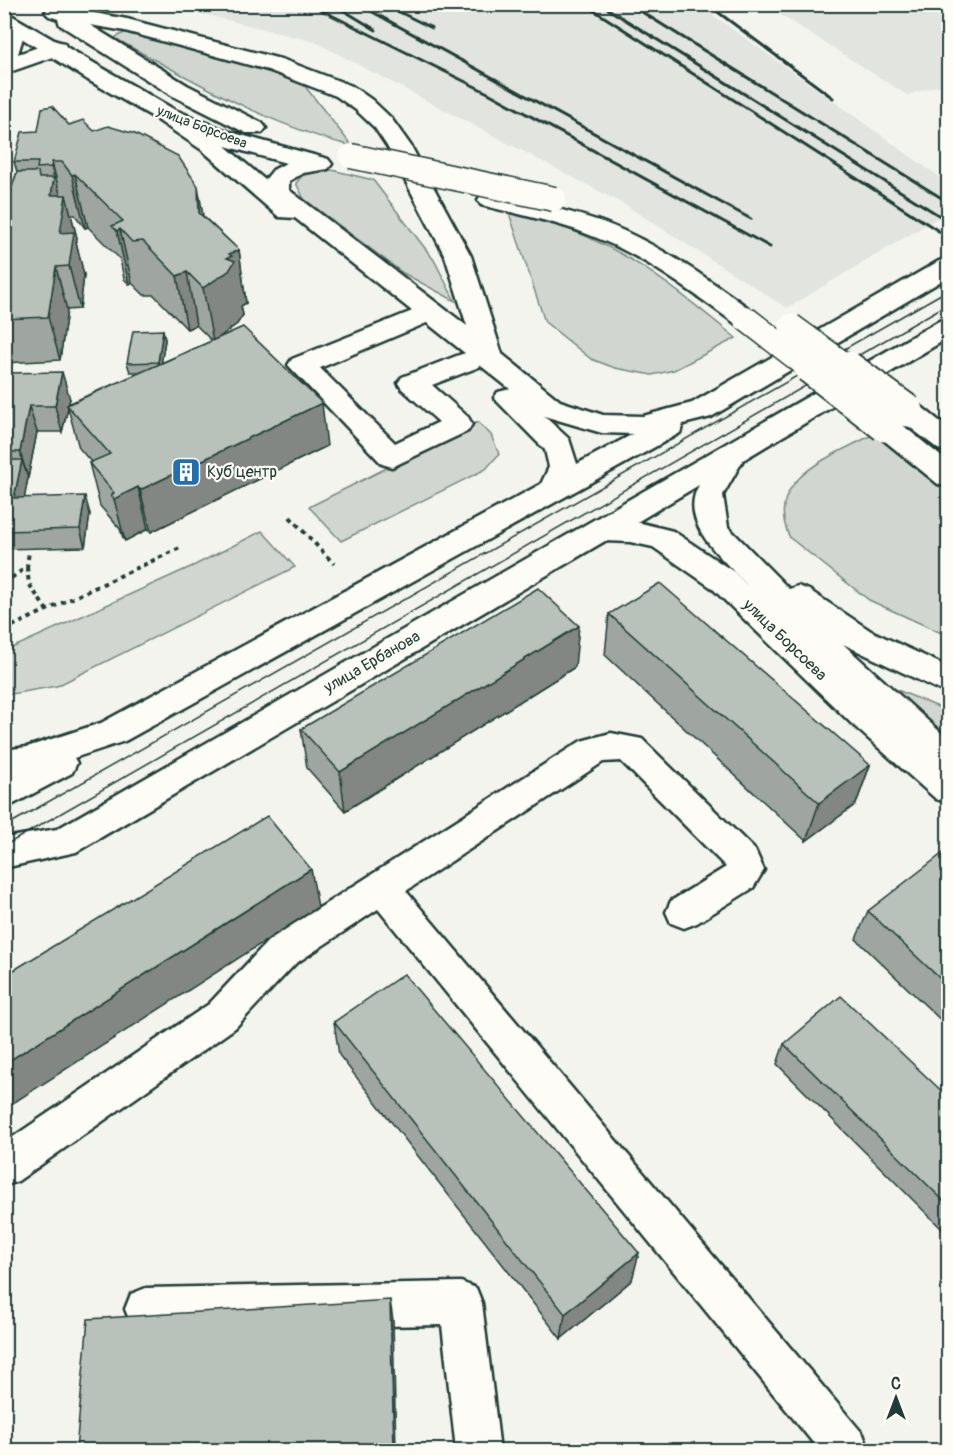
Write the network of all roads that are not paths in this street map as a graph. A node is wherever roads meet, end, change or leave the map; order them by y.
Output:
1 (48, 8) edge
2 (4, 16) edge
3 (4, 21) edge
4 (56, 48) junction
5 (4, 66) edge
6 (155, 108) junction
7 (337, 163) junction
8 (948, 267) edge
9 (756, 313) junction
10 (420, 316) junction
11 (948, 327) edge
12 (476, 354) junction
13 (700, 410) junction
14 (948, 442) edge
15 (733, 453) junction
16 (948, 477) edge
17 (552, 491) junction
18 (601, 530) junction
19 (750, 564) junction
20 (948, 681) edge
21 (113, 732) junction
22 (948, 758) edge
23 (4, 764) edge
24 (948, 789) edge
25 (4, 795) edge
26 (64, 842) junction
27 (4, 853) edge
28 (4, 876) edge
29 (382, 888) junction
30 (684, 912) dead end
31 (4, 1167) edge
32 (146, 1309) dead end
33 (478, 1450) edge
34 (847, 1450) edge

1 - 7 main road, улица Борсоева
1 - 12 main road, улица Борсоева
2 - 4 main road, улица Борсоева
3 - 5 main road
4 - 5 main road
4 - 6 main road, улица Борсоева
6 - 7 main road, улица Борсоева
6 - 10 main road, улица Борсоева
7 - 9 main road, улица Борсоева
7 - 9 main road, bridge
7 - 12 main road
8 - 13 main road, улица Борсоева
9 - 14 main road, bridge
9 - 16 main road, улица Борсоева, bridge
10 - 12 main road, улица Борсоева
10 - 12 main road
11 - 15 main road, улица Ербанова
12 - 13 main road, улица Борсоева
12 - 17 main road, улица Борсоева
13 - 17 main road
15 - 18 main road, улица Ербанова
15 - 19 main road
17 - 21 main road
18 - 24 main road, улица Борсоева
18 - 26 main road, улица Ербанова
19 - 20 main road
19 - 22 main road
21 - 23 main road
21 - 25 main road
26 - 27 main road, улица Ербанова
26 - 28 main road
29 - 30 main road
29 - 31 main road
29 - 34 main road
32 - 33 main road

